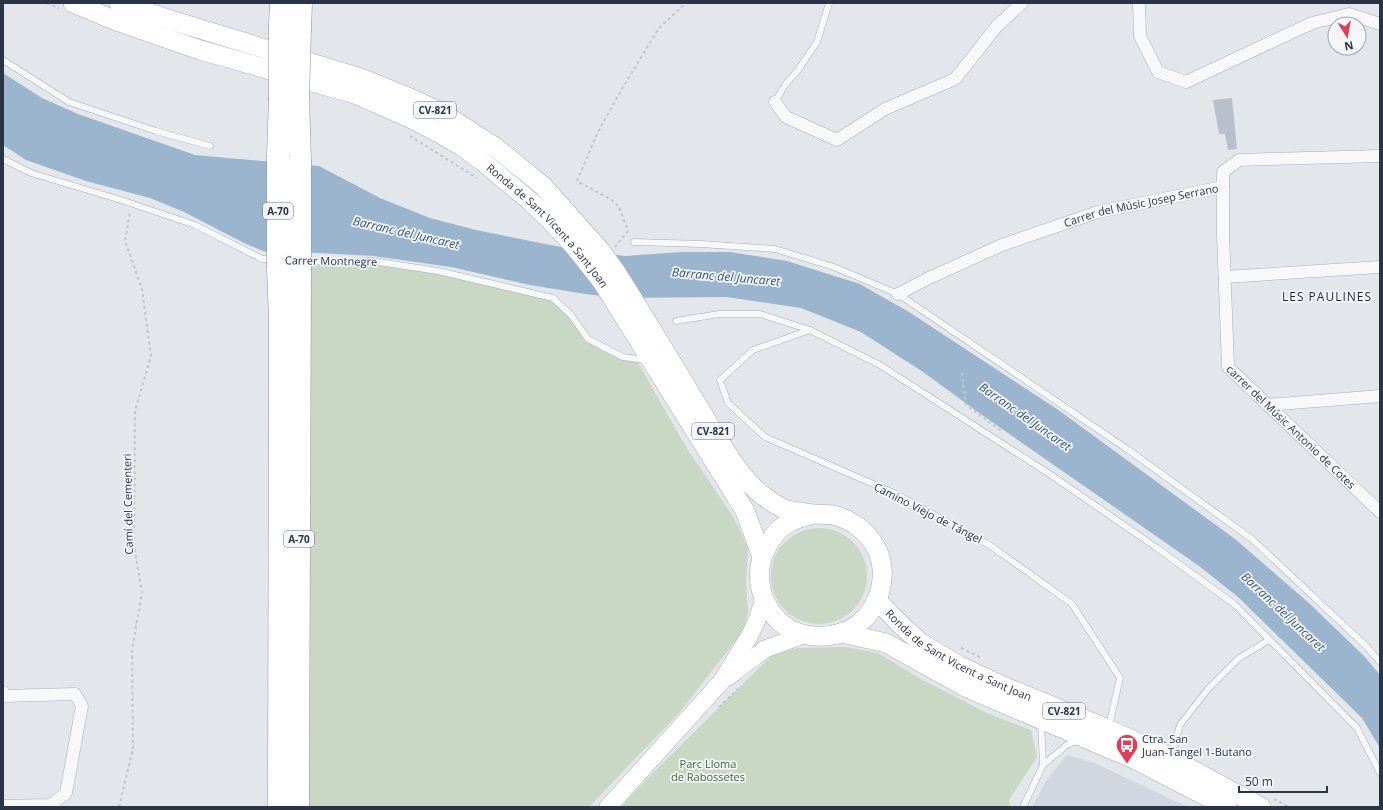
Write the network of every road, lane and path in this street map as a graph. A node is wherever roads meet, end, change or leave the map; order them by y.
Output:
1 (73, 3) edge
2 (119, 3) edge
3 (281, 3) edge
4 (301, 3) edge
5 (686, 3) edge
6 (829, 3) edge
7 (1022, 3) edge
8 (1139, 3) edge
9 (1380, 24) edge
10 (290, 27) junction
11 (3, 60) edge
12 (289, 99) junction
13 (775, 102) joint
14 (210, 146) dead end
15 (1380, 156) edge
16 (3, 159) edge
17 (1223, 187) junction
18 (132, 203) junction
19 (634, 242) dead end
20 (607, 250) junction
21 (288, 265) junction
22 (1380, 267) edge
23 (1225, 277) junction
24 (898, 294) junction
25 (634, 317) junction
26 (676, 321) dead end
27 (810, 330) junction
28 (651, 360) junction
29 (962, 373) dead end
30 (1380, 396) edge
31 (1267, 405) junction
32 (1013, 450) junction
33 (1380, 512) edge
34 (814, 514) junction
35 (762, 557) junction
36 (764, 599) junction
37 (877, 600) junction
38 (842, 633) junction
39 (804, 635) junction
40 (1269, 640) junction
41 (958, 646) dead end
42 (986, 660) dead end
43 (1380, 662) edge
44 (721, 682) junction
45 (3, 692) edge
46 (1041, 719) junction
47 (1108, 729) junction
48 (1084, 737) junction
49 (1165, 755) junction
50 (1043, 765) junction
51 (1380, 773) edge
52 (1265, 802) edge
53 (3, 806) edge
54 (119, 807) edge
55 (279, 807) edge
56 (298, 807) edge
57 (608, 807) edge
58 (1022, 807) edge
59 (1227, 807) edge
60 (1289, 807) edge

1 - 25 main road, Ronda de Sant Vicent a Sant Joan / CV-821
2 - 20 main road, Ronda de Sant Vicent a Sant Joan / CV-821
3 - 10 highway, A-70
4 - 10 highway, A-70
5 - 20 path
6 - 13 lane
7 - 13 street
8 - 9 street
10 - 12 highway, A-70, bridge
11 - 14 lane
12 - 21 highway, A-70, bridge
12 - 21 highway, A-70, bridge
15 - 17 street, Carrer del Músic Josep Serrano
16 - 18 lane, Carrer Montnegre
17 - 23 street, carrer del Músic Antonio de Cotes
17 - 24 street, Carrer del Músic Josep Serrano
18 - 21 lane, Carrer Montnegre
18 - 54 path, Camí del Cementeri
19 - 24 lane
20 - 25 main road, Ronda de Sant Vicent a Sant Joan / CV-821
21 - 28 lane, Carrer Montnegre
21 - 55 highway, A-70
21 - 56 highway, A-70
22 - 23 street
23 - 31 street, carrer del Músic Antonio de Cotes
24 - 43 lane
25 - 28 main road, Ronda de Sant Vicent a Sant Joan / CV-821
25 - 34 main road, Ronda de Sant Vicent a Sant Joan / CV-821
26 - 27 lane
27 - 32 lane
27 - 47 lane, Camino Viejo de Tángel
28 - 35 main road, Ronda de Sant Vicent a Sant Joan / CV-821
29 - 32 path
30 - 31 street
31 - 33 street, carrer del Músic Antonio de Cotes
32 - 40 lane
34 - 35 main road, Ronda de Sant Vicent a Sant Joan / CV-821
34 - 37 main road, Ronda de Sant Vicent a Sant Joan / CV-821
35 - 36 main road, Ronda de Sant Vicent a Sant Joan / CV-821
36 - 39 main road, Ronda de Sant Vicent a Sant Joan / CV-821
36 - 44 main road, CV-821
37 - 38 main road, Ronda de Sant Vicent a Sant Joan / CV-821
37 - 47 main road, Ronda de Sant Vicent a Sant Joan / CV-821
38 - 39 main road, Ronda de Sant Vicent a Sant Joan / CV-821
38 - 46 main road, Ronda de Sant Vicent a Sant Joan / CV-821
39 - 44 main road, CV-821
40 - 49 lane
40 - 51 lane
41 - 42 path
44 - 57 main road, CV-821
45 - 53 street
46 - 48 main road, Ronda de Sant Vicent a Sant Joan / CV-821
46 - 50 lane
47 - 49 main road, Ronda de Sant Vicent a Sant Joan / CV-821
48 - 50 lane
48 - 59 main road, Ronda de Sant Vicent a Sant Joan / CV-821
49 - 52 main road, Ronda de Sant Vicent a Sant Joan / CV-821
50 - 58 lane
52 - 60 path

